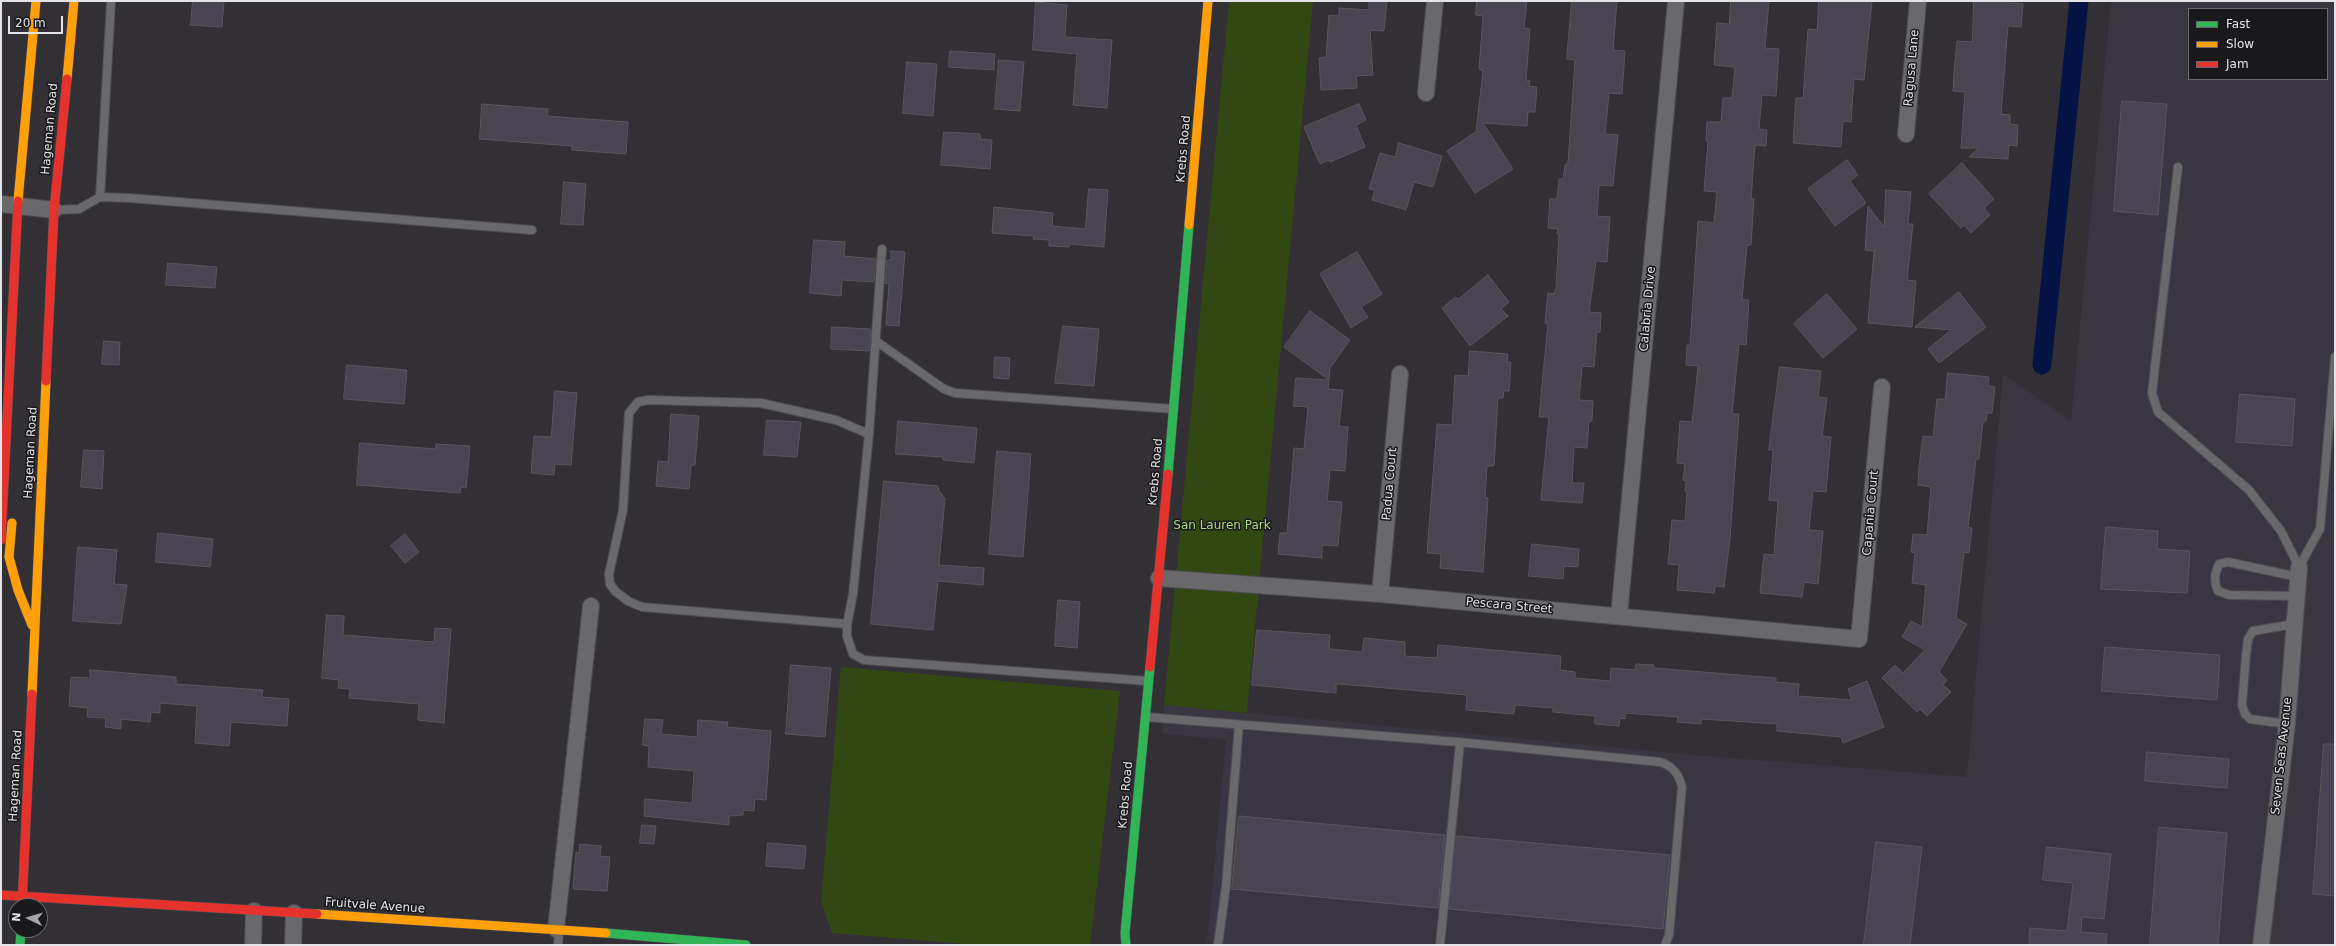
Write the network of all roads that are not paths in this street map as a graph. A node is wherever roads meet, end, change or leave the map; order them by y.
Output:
1 (36, 1) edge
2 (74, 1) edge
3 (111, 1) edge
4 (1208, 1) edge
5 (1435, 1) edge
6 (1676, 1) edge
7 (1918, 1) edge
8 (1426, 93) dead end
9 (1906, 134) dead end
10 (2178, 167) dead end
11 (100, 197) junction
12 (1, 204) edge
13 (18, 206) junction
14 (54, 210) junction
15 (532, 230) dead end
16 (882, 249) dead end
17 (876, 340) junction
18 (2335, 357) edge
19 (1400, 374) dead end
20 (1882, 388) dead end
21 (1174, 409) junction
22 (4, 433) edge
23 (869, 434) junction
24 (16, 456) dead end
25 (12, 510) dead end
26 (1, 540) edge
27 (2298, 572) junction
28 (1159, 578) junction
29 (1380, 594) junction
30 (2297, 596) junction
31 (590, 606) dead end
32 (1620, 616) junction
33 (847, 624) junction
34 (2294, 624) junction
35 (34, 629) junction
36 (1859, 639) joint
37 (1149, 681) junction
38 (1146, 717) junction
39 (2287, 724) junction
40 (1239, 725) junction
41 (1460, 743) junction
42 (1, 895) edge
43 (23, 896) junction
44 (254, 911) junction
45 (294, 913) junction
46 (558, 935) edge
47 (253, 945) edge
48 (293, 945) edge
49 (742, 945) edge
50 (746, 945) edge
51 (1126, 945) edge
52 (1218, 945) edge
53 (1440, 945) edge
54 (1665, 945) edge
55 (2261, 945) edge

1 - 13 main road, Hageman Road
2 - 14 main road, Hageman Road
3 - 11 lane
4 - 21 main road, Krebs Road
5 - 8 street
6 - 32 street, Calabria Drive
7 - 9 street, Ragusa Lane
10 - 27 lane
11 - 14 lane
11 - 15 lane
12 - 13 street
13 - 14 street
13 - 22 main road, Hageman Road
14 - 35 main road, Hageman Road
16 - 17 lane
17 - 21 lane
17 - 23 lane
18 - 27 lane
19 - 29 street, Padua Court
20 - 36 street, Capania Court
21 - 28 main road, Krebs Road
22 - 24 main road
22 - 26 main road, Hageman Road
23 - 33 lane
23 - 33 lane
25 - 35 main road
27 - 30 street, Seven Seas Avenue
27 - 30 lane
28 - 29 street, Pescara Street
28 - 37 main road, Krebs Road
29 - 32 street, Pescara Street
30 - 34 street, Seven Seas Avenue
31 - 46 street
32 - 36 street, Pescara Street
33 - 37 lane
34 - 39 street, Seven Seas Avenue
34 - 39 lane
35 - 43 main road, Hageman Road
37 - 38 main road, Krebs Road
38 - 40 lane
38 - 51 main road, Krebs Road
39 - 55 street, Seven Seas Avenue
40 - 41 lane
40 - 52 lane
41 - 53 lane
41 - 54 lane
42 - 43 main road, Fruitvale Avenue
43 - 44 main road, Fruitvale Avenue
44 - 45 main road, Fruitvale Avenue
44 - 47 street
45 - 46 main road, Fruitvale Avenue
45 - 48 street
46 - 49 main road, Fruitvale Avenue
49 - 50 main road, Fruitvale Avenue

